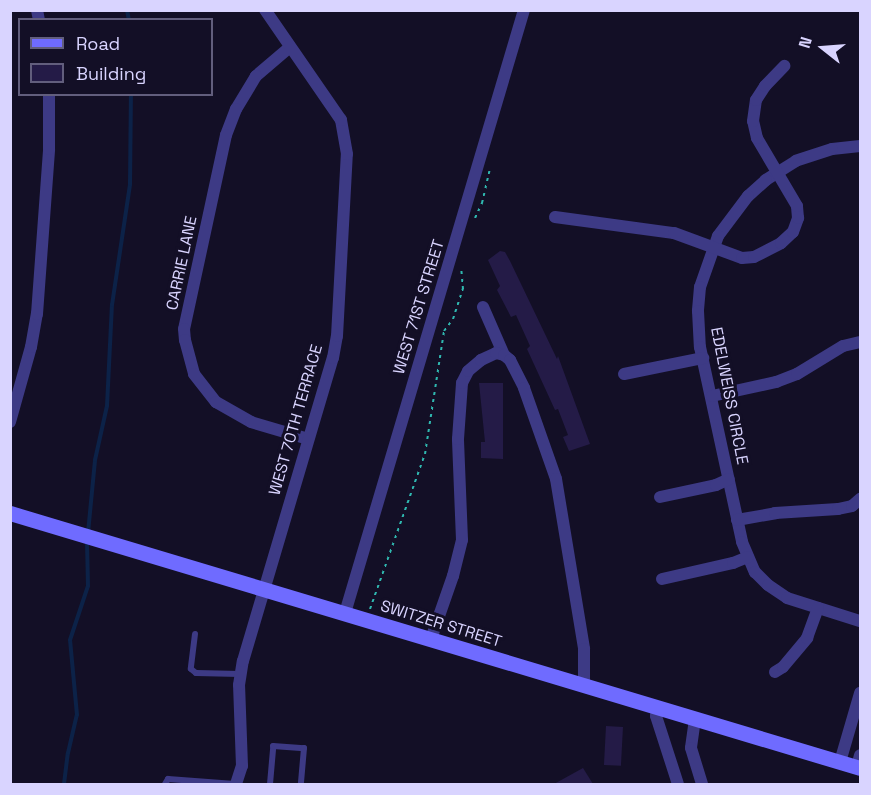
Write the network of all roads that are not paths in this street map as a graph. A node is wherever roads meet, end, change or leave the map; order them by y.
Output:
1 (265, 10) edge
2 (524, 10) edge
3 (290, 47) junction
4 (784, 66) dead end
5 (49, 96) edge
6 (861, 146) edge
7 (777, 173) junction
8 (555, 217) dead end
9 (713, 248) junction
10 (483, 307) dead end
11 (861, 342) edge
12 (504, 354) junction
13 (703, 358) junction
14 (624, 374) dead end
15 (712, 396) junction
16 (10, 422) edge
17 (308, 439) junction
18 (729, 479) junction
19 (660, 497) dead end
20 (861, 499) edge
21 (10, 513) edge
22 (737, 520) junction
23 (748, 557) junction
24 (662, 579) dead end
25 (263, 588) junction
26 (818, 608) junction
27 (345, 613) junction
28 (861, 621) edge
29 (195, 634) dead end
30 (431, 639) junction
31 (775, 672) dead end
32 (241, 674) junction
33 (584, 686) junction
34 (861, 693) edge
35 (658, 708) junction
36 (695, 719) junction
37 (840, 762) junction
38 (859, 763) edge
39 (200, 783) edge
40 (165, 784) edge
41 (236, 784) edge
42 (270, 784) edge
43 (301, 784) edge
44 (675, 784) edge
45 (702, 784) edge

1 - 3 street, WEST 70TH TERRACE
2 - 27 street, WEST 71ST STREET
3 - 17 street, WEST 70TH TERRACE
3 - 17 street, CARRIE LANE
4 - 7 street
5 - 16 street
6 - 7 street, EDELWEISS CIRCLE
7 - 9 street, EDELWEISS CIRCLE
7 - 9 street
8 - 9 street
9 - 13 street, EDELWEISS CIRCLE
10 - 12 street
11 - 15 street
12 - 30 street
12 - 33 street
13 - 14 street
13 - 15 street, EDELWEISS CIRCLE
15 - 18 street, EDELWEISS CIRCLE
17 - 25 street, WEST 70TH TERRACE
18 - 19 street, EDELWEISS CIRCLE
18 - 22 street, EDELWEISS CIRCLE
20 - 22 street
21 - 25 street, SWITZER STREET
22 - 23 street, EDELWEISS CIRCLE
23 - 24 street
23 - 26 street, EDELWEISS CIRCLE
25 - 27 street, SWITZER STREET
25 - 32 street, WEST 70TH TERRACE
26 - 28 street, EDELWEISS CIRCLE
26 - 31 street
27 - 30 street, SWITZER STREET
29 - 32 lane
30 - 33 street, SWITZER STREET
32 - 41 street, WEST 70TH TERRACE
33 - 35 street, SWITZER STREET
34 - 37 street
35 - 36 street, SWITZER STREET
35 - 44 street
36 - 37 street, SWITZER STREET
36 - 45 street
37 - 38 street, SWITZER STREET
39 - 40 lane
39 - 41 lane
42 - 43 lane

